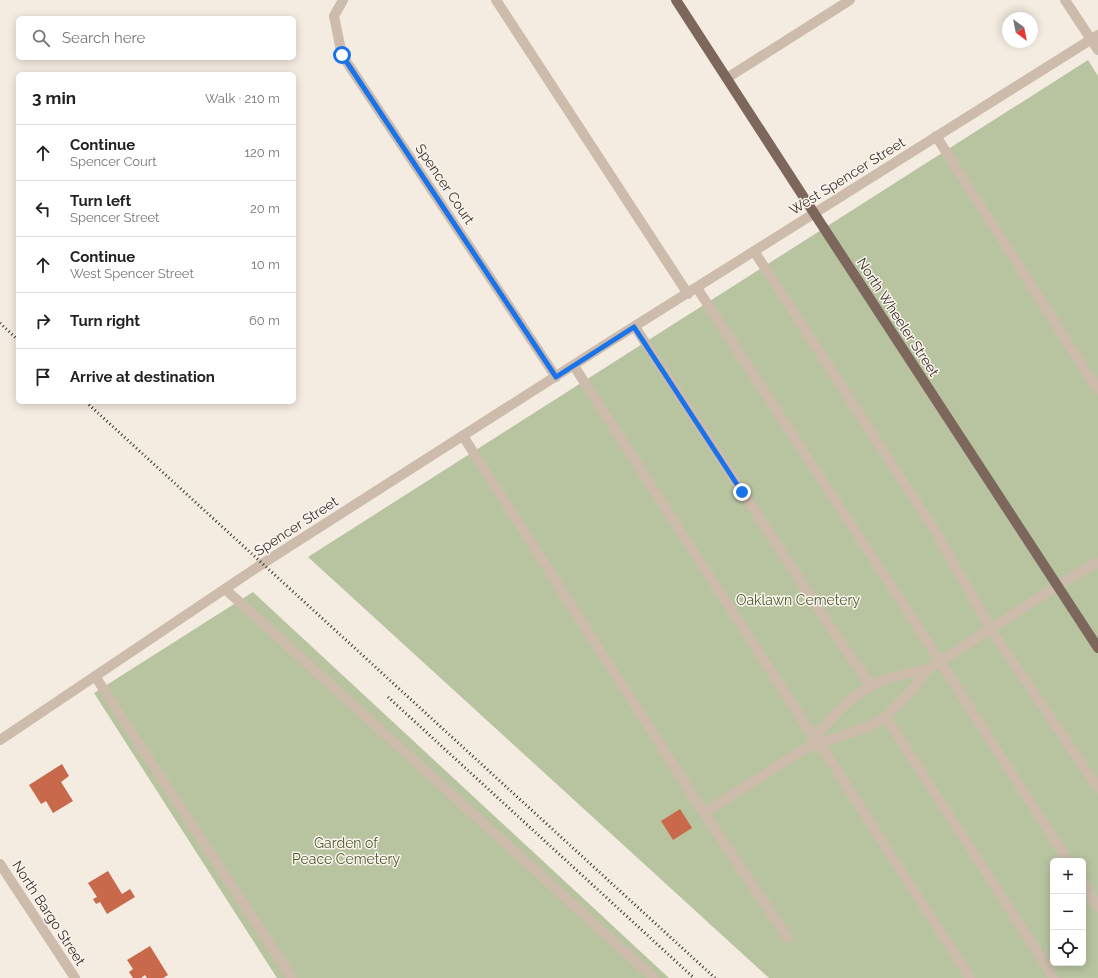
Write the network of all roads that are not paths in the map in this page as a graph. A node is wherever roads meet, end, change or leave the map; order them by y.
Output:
1 (343, 0) edge
2 (496, 0) edge
3 (676, 0) edge
4 (850, 0) edge
5 (1065, 0) edge
6 (1094, 37) edge
7 (1098, 50) edge
8 (727, 78) junction
9 (936, 136) junction
10 (814, 213) junction
11 (754, 251) junction
12 (697, 288) junction
13 (688, 294) junction
14 (634, 327) junction
15 (611, 341) joint
16 (574, 366) junction
17 (556, 377) junction
18 (1098, 390) edge
19 (463, 436) junction
20 (1098, 562) edge
21 (1057, 586) junction
22 (225, 589) junction
23 (991, 629) junction
24 (1098, 648) edge
25 (940, 661) junction
26 (927, 670) junction
27 (95, 676) junction
28 (871, 685) junction
29 (886, 717) junction
30 (0, 740) edge
31 (817, 741) junction
32 (1098, 788) edge
33 (704, 813) junction
34 (1066, 858) edge
35 (0, 864) edge
36 (1086, 889) edge
37 (1098, 907) edge
38 (788, 938) dead end
39 (75, 978) edge
40 (292, 978) edge
41 (654, 978) edge
42 (970, 978) edge
43 (1054, 978) edge

1 - 17 street, Spencer Court
2 - 13 street
3 - 8 main road, North Wheeler Street
4 - 8 street
5 - 6 street
6 - 7 street
6 - 9 street, West Spencer Street
8 - 10 main road, North Wheeler Street
9 - 10 street, West Spencer Street
9 - 18 street
10 - 11 street, West Spencer Street
10 - 21 main road, North Wheeler Street
11 - 12 street, West Spencer Street
11 - 23 street
12 - 13 street, West Spencer Street
12 - 25 street
13 - 14 street, West Spencer Street
14 - 15 street, West Spencer Street
14 - 28 street
15 - 16 street, Spencer Street
16 - 17 street, Spencer Street
16 - 31 street
17 - 19 street, Spencer Street
19 - 22 street, Spencer Street
19 - 33 street
20 - 21 street
21 - 23 street
21 - 24 main road, North Wheeler Street
22 - 27 street, Spencer Street
22 - 41 street
23 - 25 street
23 - 32 street
25 - 26 street
25 - 34 street
26 - 28 street
26 - 29 street
27 - 30 street, Spencer Street
27 - 40 street
28 - 31 street
29 - 31 street
29 - 43 street
31 - 33 street
31 - 42 street
33 - 38 street
35 - 39 street, North Bargo Street
36 - 37 street

